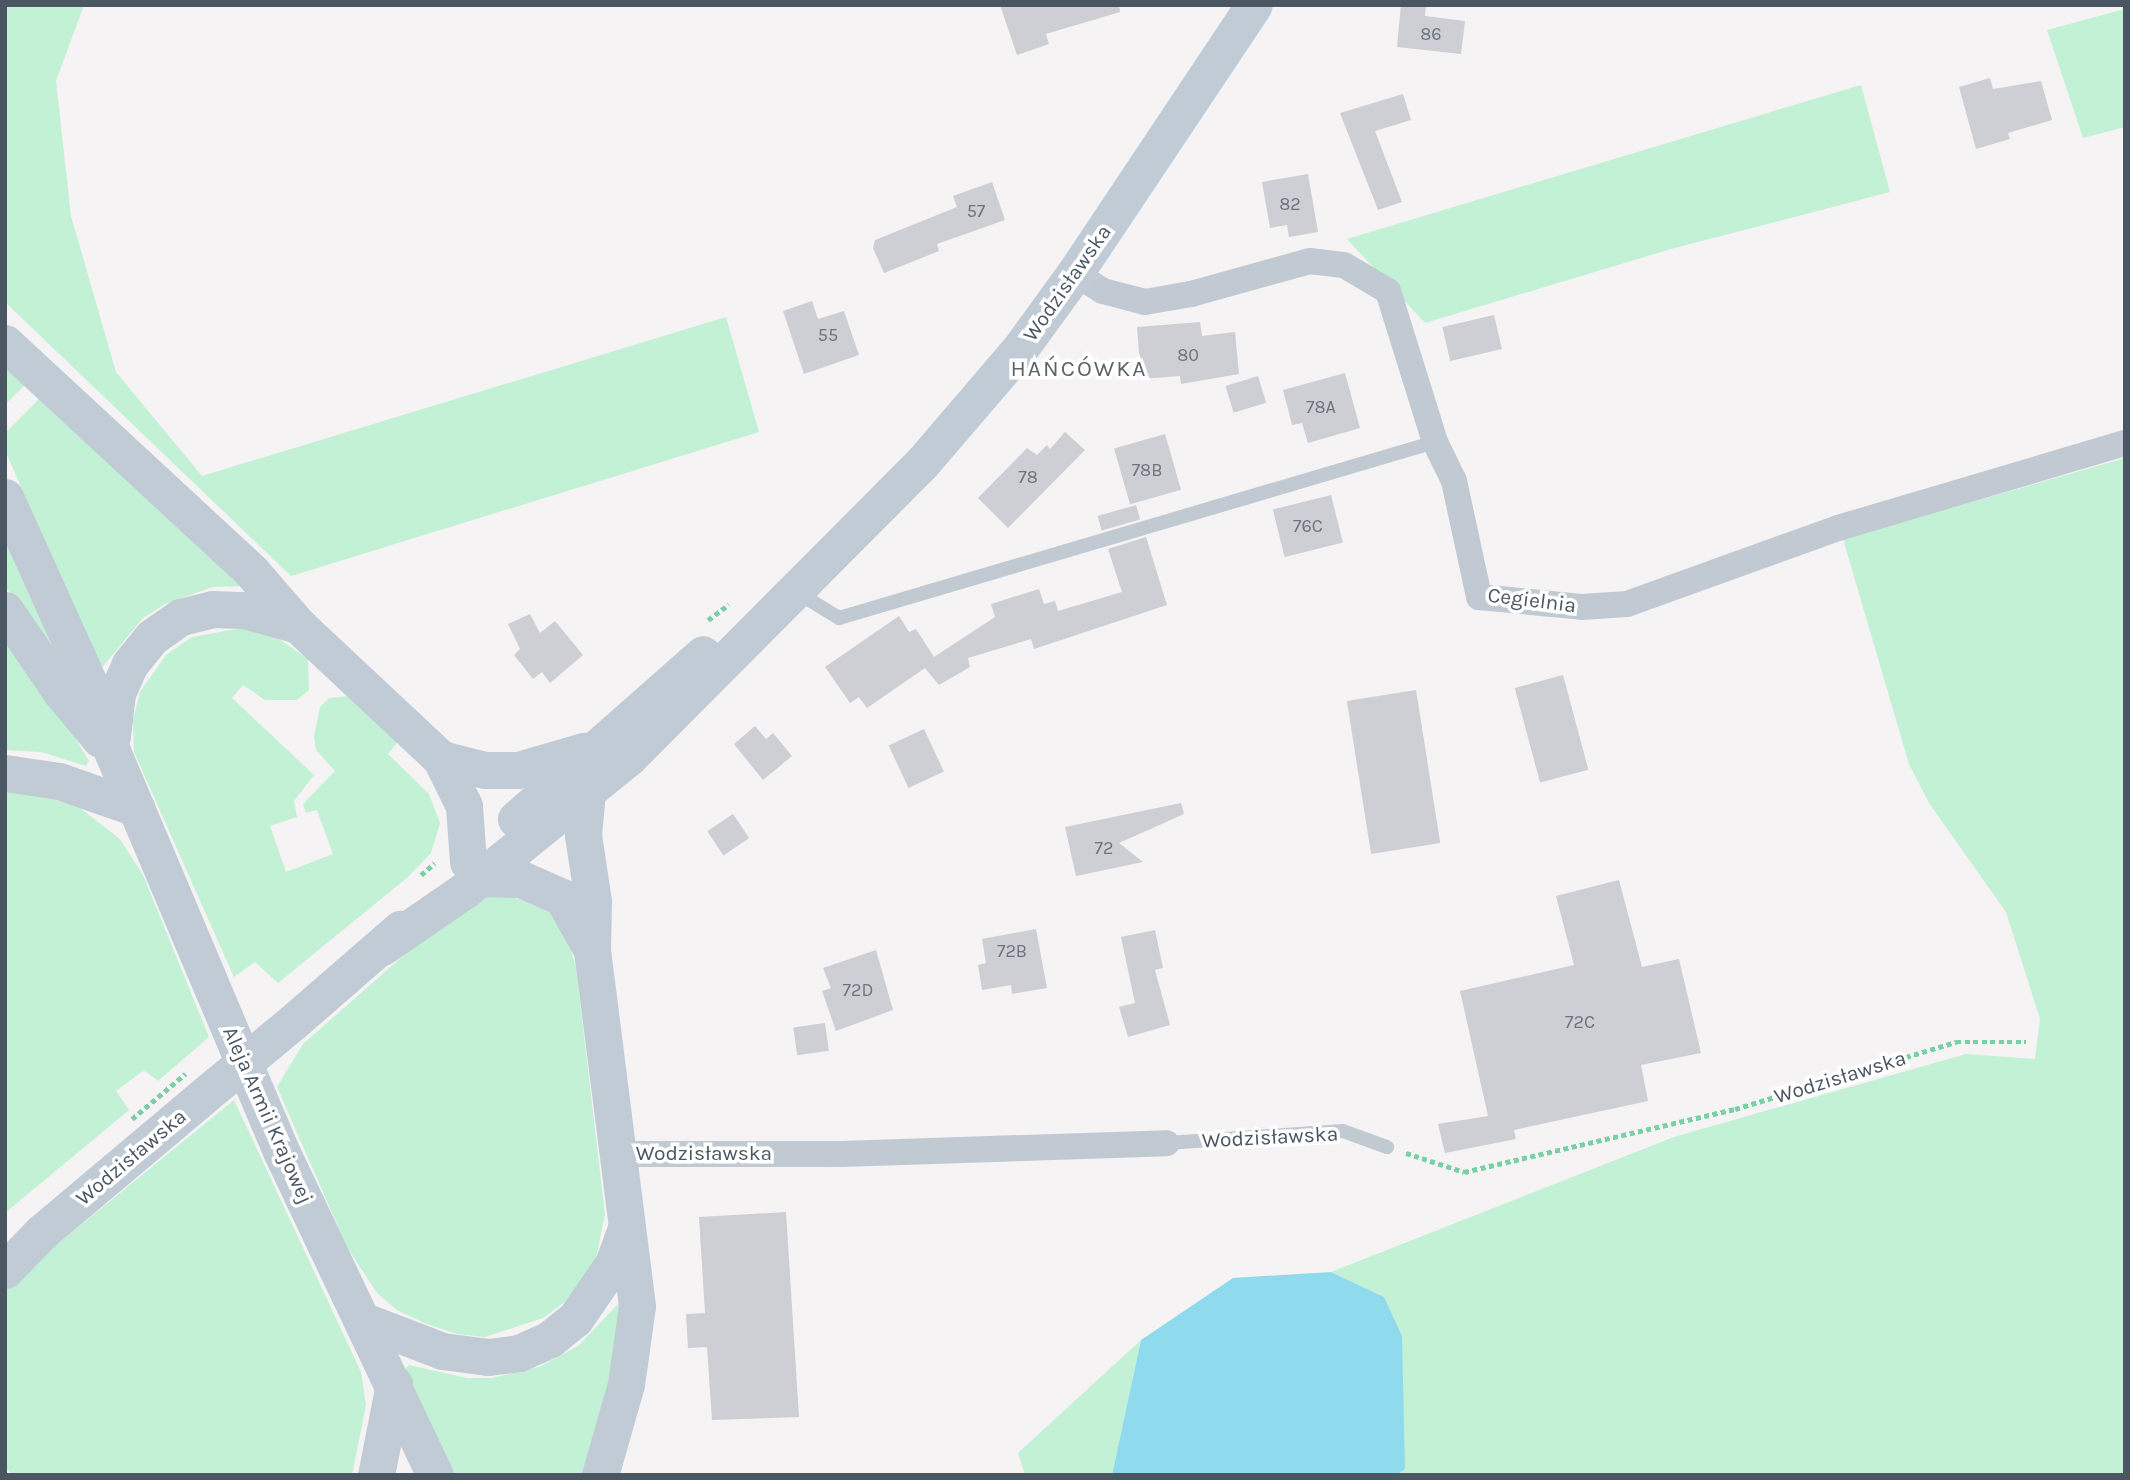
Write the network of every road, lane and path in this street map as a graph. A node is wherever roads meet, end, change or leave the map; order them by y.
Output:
1 (1254, 5) edge
2 (1075, 273) junction
3 (5, 343) edge
4 (1435, 442) junction
5 (2125, 443) edge
6 (5, 497) edge
7 (819, 565) junction
8 (795, 591) junction
9 (733, 602) dead end
10 (5, 610) edge
11 (298, 625) junction
12 (699, 626) dead end
13 (598, 746) junction
14 (112, 751) junction
15 (441, 759) junction
16 (5, 774) edge
17 (587, 792) junction
18 (136, 808) junction
19 (463, 864) junction
20 (417, 879) dead end
21 (592, 950) junction
22 (2026, 1042) dead end
23 (1167, 1143) joint
24 (1387, 1147) joint
25 (618, 1154) junction
26 (627, 1224) junction
27 (41, 1232) junction
28 (5, 1255) edge
29 (5, 1270) edge
30 (364, 1321) junction
31 (394, 1384) junction
32 (376, 1475) edge
33 (435, 1475) edge
34 (600, 1475) edge

1 - 2 main road, Wodzisławska
2 - 4 street, Cegielnia
2 - 7 main road, Wodzisławska
3 - 11 main road
4 - 5 street, Cegielnia
4 - 8 lane
6 - 14 main road, Aleja Armii Krajowej
7 - 8 main road, Wodzisławska
7 - 13 main road, Wodzisławska
8 - 17 main road, Wodzisławska
9 - 12 path
10 - 14 main road, Aleja Armii Krajowej
11 - 14 main road
11 - 15 main road
13 - 15 main road
13 - 19 main road, Wodzisławska
14 - 18 main road, Aleja Armii Krajowej
15 - 19 main road
16 - 18 main road
17 - 19 main road, Wodzisławska
17 - 21 main road
18 - 30 main road, Aleja Armii Krajowej
19 - 20 path
19 - 21 main road
19 - 27 main road, Wodzisławska, bridge
21 - 25 main road
22 - 24 path, Wodzisławska
23 - 24 lane, Wodzisławska
23 - 25 street, Wodzisławska
25 - 26 main road
26 - 30 main road
26 - 34 main road
27 - 28 main road, Wodzisławska
27 - 29 main road, Wodzisławska
30 - 31 main road, Aleja Armii Krajowej
31 - 32 main road
31 - 33 main road, Aleja Armii Krajowej

